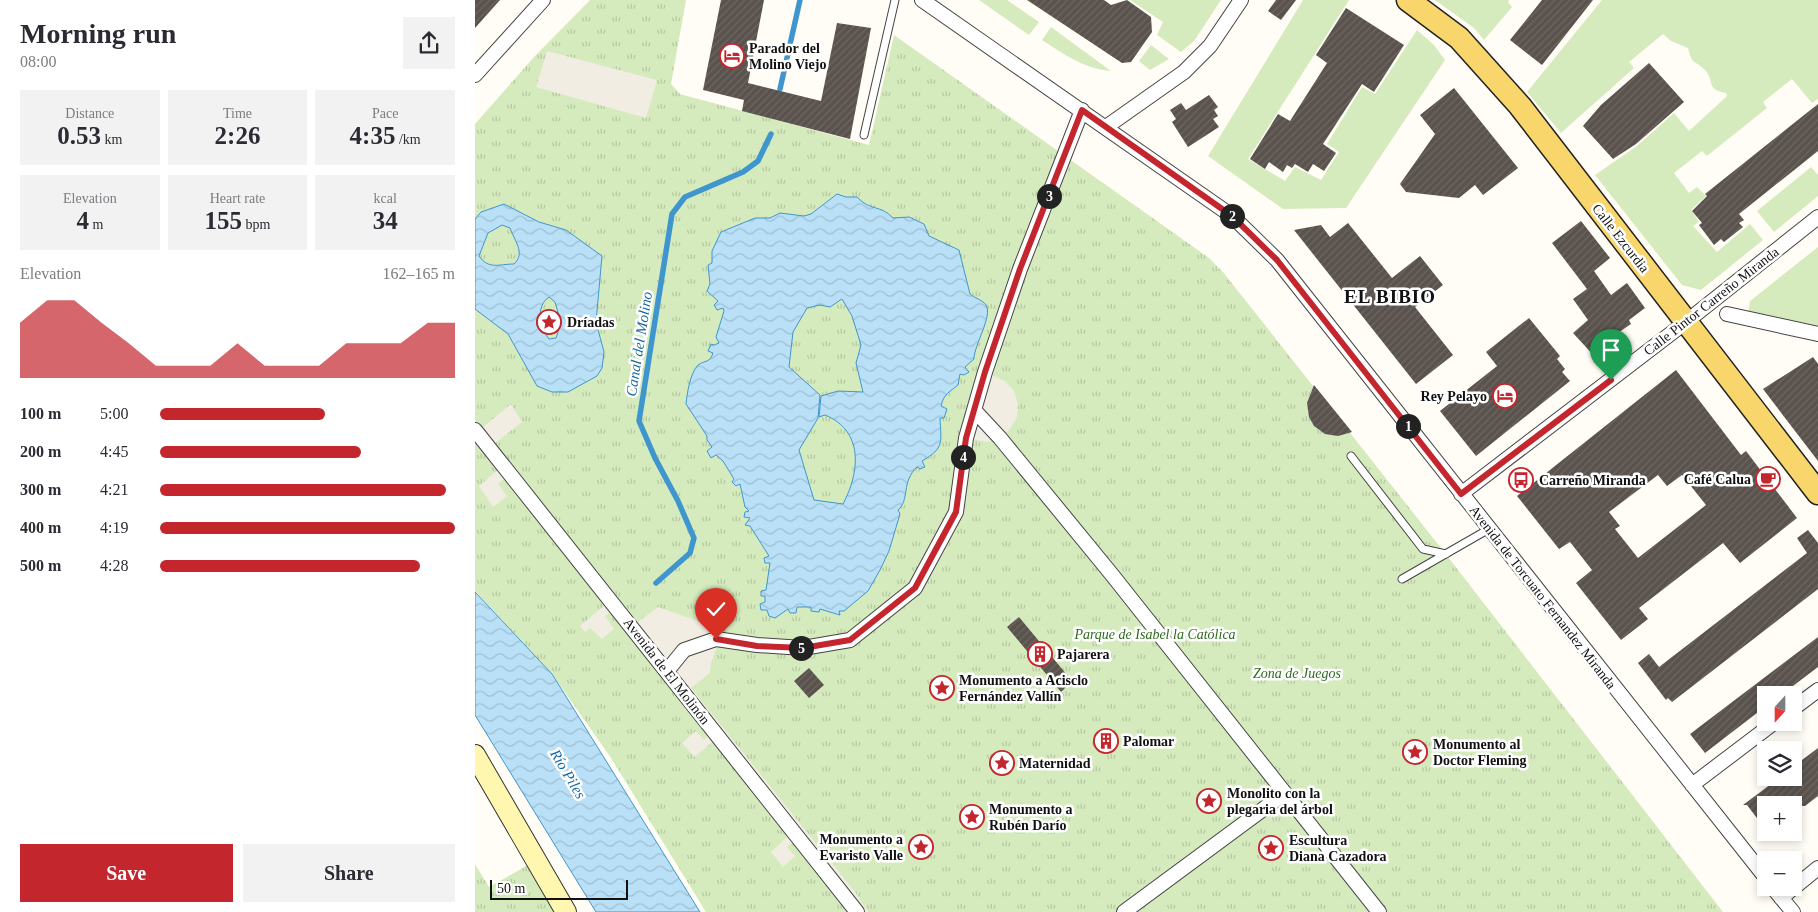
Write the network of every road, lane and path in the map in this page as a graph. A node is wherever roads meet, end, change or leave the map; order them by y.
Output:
1 (543, 0) edge
2 (895, 0) edge
3 (922, 0) edge
4 (1241, 0) edge
5 (1408, 0) edge
6 (475, 75) edge
7 (1082, 110) junction
8 (1106, 127) junction
9 (865, 134) dead end
10 (1818, 217) edge
11 (1727, 314) dead end
12 (1686, 322) junction
13 (1818, 334) edge
14 (974, 410) junction
15 (475, 430) edge
16 (1351, 456) dead end
17 (1818, 492) edge
18 (1461, 494) junction
19 (1489, 529) junction
20 (1445, 554) junction
21 (1402, 579) dead end
22 (667, 671) junction
23 (1818, 690) edge
24 (1803, 701) edge
25 (1763, 731) edge
26 (475, 756) edge
27 (1692, 785) junction
28 (1285, 793) junction
29 (1757, 867) edge
30 (1818, 868) edge
31 (1802, 878) edge
32 (1780, 896) edge
33 (566, 912) edge
34 (857, 912) edge
35 (1124, 912) edge
36 (1379, 912) edge
37 (1793, 912) edge

1 - 6 street
2 - 9 lane
3 - 7 street, Avenida de Torcuato Fernandez Miranda
4 - 8 street
5 - 12 main road, Calle Ezcurdia
7 - 8 street, Avenida de Torcuato Fernandez Miranda
7 - 14 street
8 - 18 street, Avenida de Torcuato Fernandez Miranda
10 - 12 street, Calle Pintor Carreño Miranda
11 - 13 street
12 - 17 main road, Calle Ezcurdia
12 - 18 street, Calle Pintor Carreño Miranda
14 - 22 street
14 - 28 street
15 - 22 street, Avenida de El Molinón
16 - 20 lane
18 - 19 street, Avenida de Torcuato Fernandez Miranda
19 - 20 lane
19 - 27 street, Avenida de Torcuato Fernandez Miranda
20 - 21 lane
22 - 34 street, Avenida de El Molinón
23 - 24 street
25 - 27 street
26 - 33 main road
27 - 29 street, Avenida de Torcuato Fernandez Miranda
28 - 35 street
28 - 36 street
30 - 31 street
32 - 37 street

